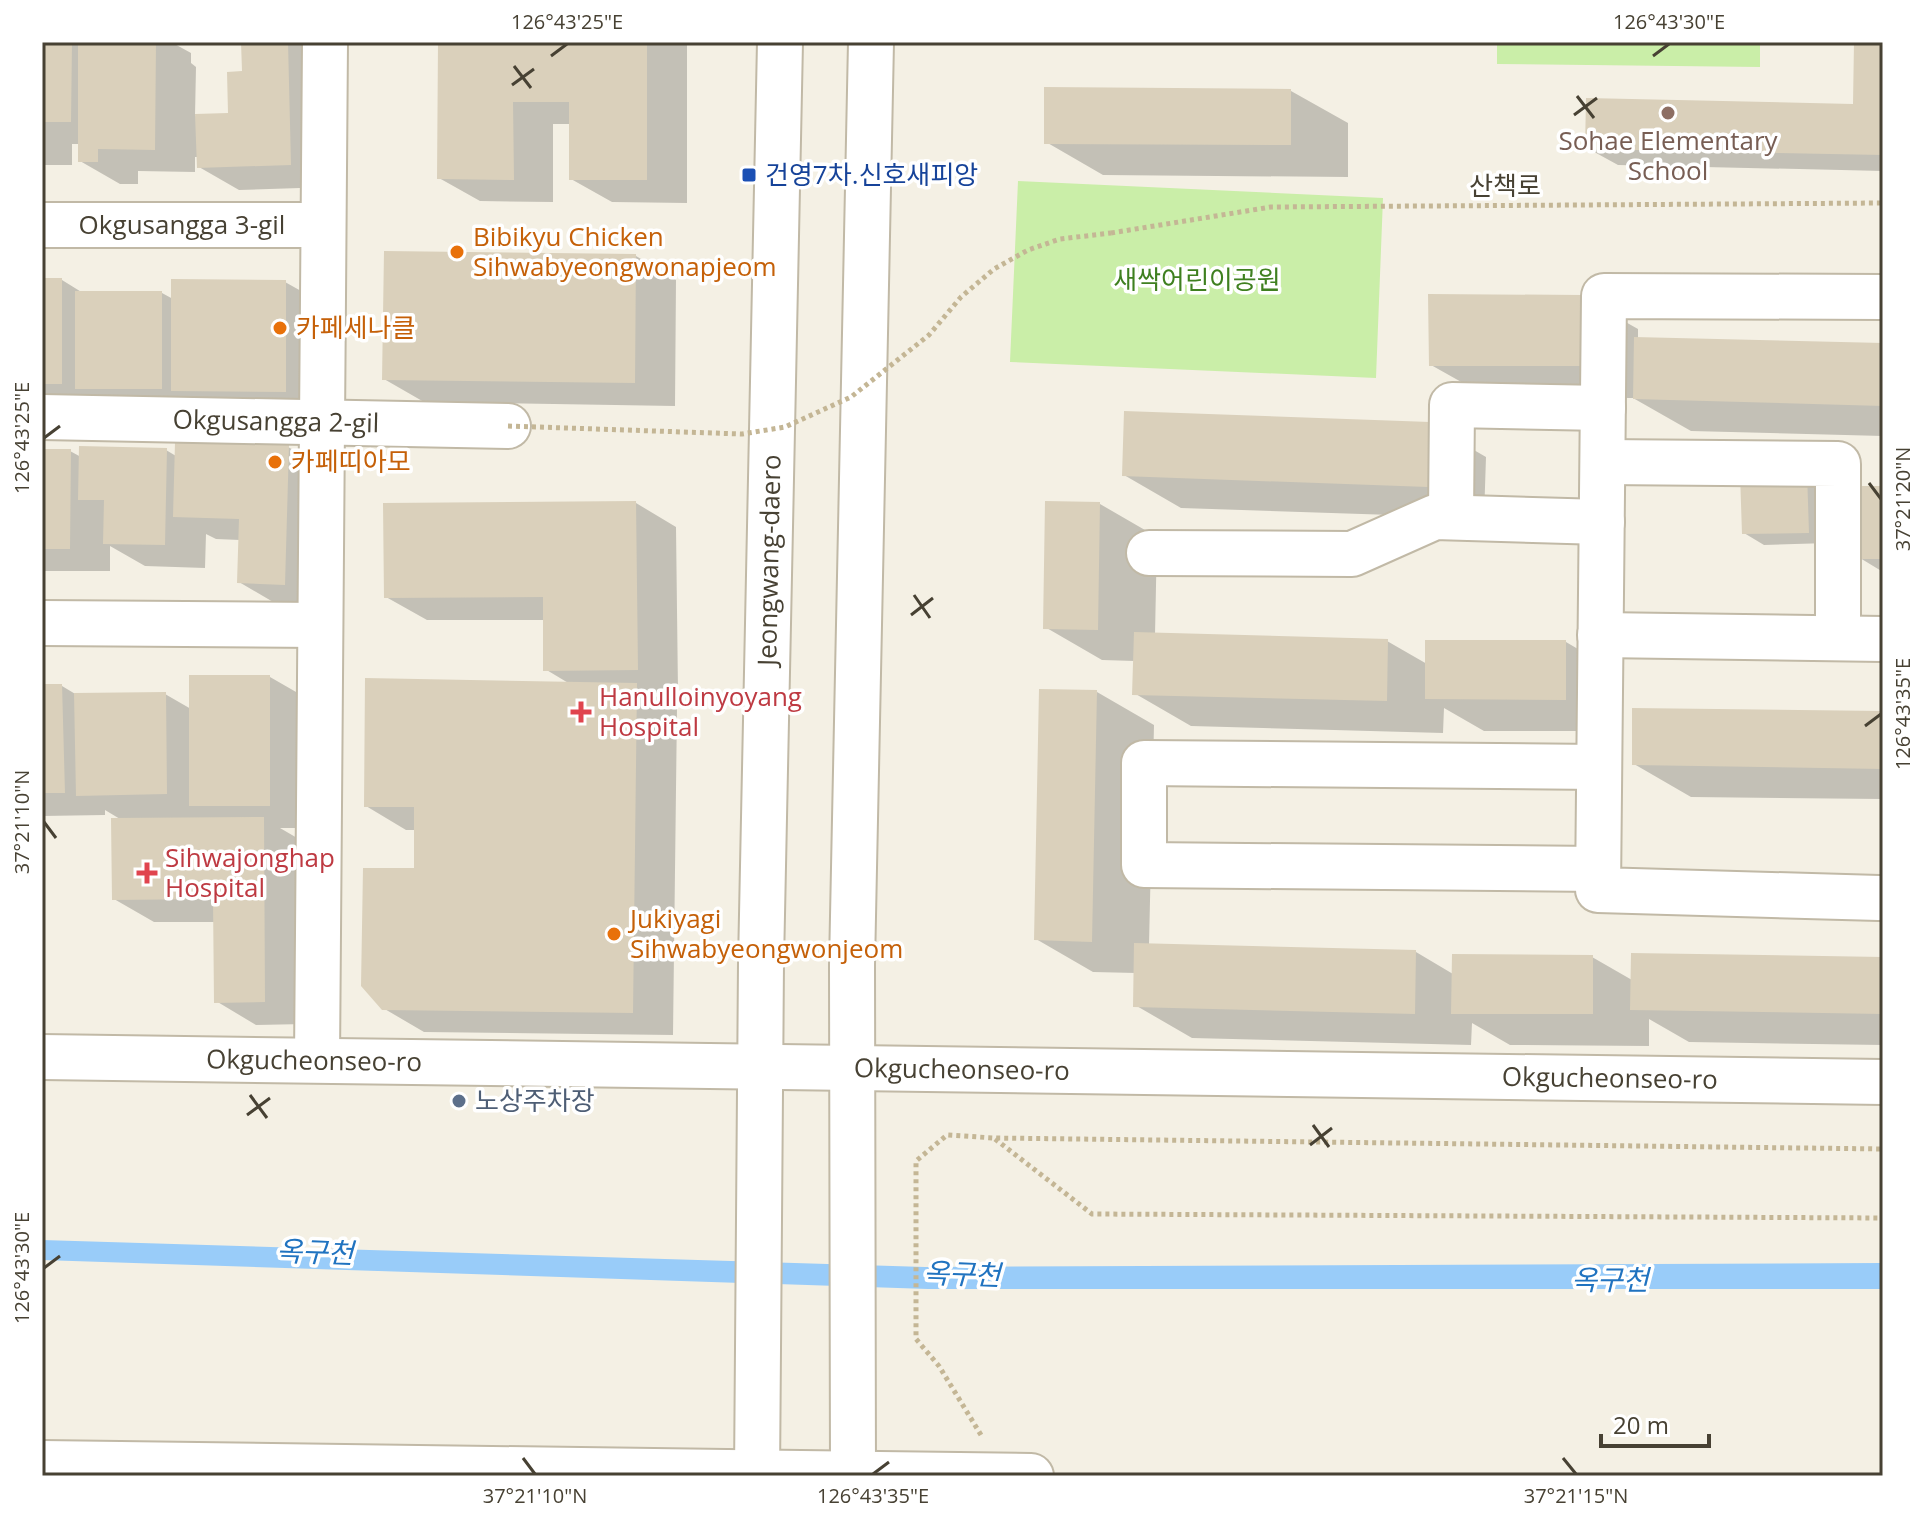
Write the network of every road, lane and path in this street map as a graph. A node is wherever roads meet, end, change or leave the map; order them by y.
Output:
1 (325, 42) edge
2 (780, 42) edge
3 (871, 42) edge
4 (1883, 203) edge
5 (42, 225) edge
6 (323, 225) junction
7 (1883, 297) edge
8 (1603, 408) junction
9 (42, 417) edge
10 (322, 423) junction
11 (508, 426) joint
12 (1603, 462) junction
13 (1451, 517) junction
14 (1602, 522) junction
15 (1149, 553) dead end
16 (42, 623) edge
17 (320, 625) junction
18 (1600, 635) junction
19 (1838, 638) junction
20 (1883, 639) edge
21 (1599, 767) junction
22 (1598, 869) junction
23 (1879, 898) dead end
24 (42, 1057) edge
25 (317, 1060) junction
26 (760, 1067) junction
27 (853, 1068) junction
28 (1883, 1082) edge
29 (994, 1138) junction
30 (1883, 1149) edge
31 (1883, 1218) edge
32 (42, 1463) edge
33 (757, 1474) edge
34 (853, 1475) edge
35 (1006, 1476) edge
36 (1031, 1476) edge

1 - 6 street, Okgusangga 3-gil
2 - 26 street, Jeongwang-daero
3 - 27 street
4 - 11 path, 산책로, bridge
5 - 6 street, Okgusangga 3-gil
6 - 10 street, Okgusangga 3-gil
7 - 8 street
8 - 12 street
8 - 13 street
9 - 10 street, Okgusangga 2-gil
10 - 11 street, Okgusangga 2-gil
10 - 17 street, Okgusangga 3-gil
12 - 14 street
12 - 19 street
13 - 14 street
13 - 15 street
14 - 18 street
16 - 17 street
17 - 25 street, Okgusangga 3-gil
18 - 19 street
18 - 21 street
19 - 20 street
21 - 22 street
21 - 22 street
22 - 23 street
24 - 25 street, Okgucheonseo-ro
25 - 26 street, Okgucheonseo-ro
26 - 27 street, Okgucheonseo-ro
26 - 33 street, Jeongwang-daero
27 - 28 street, Okgucheonseo-ro
27 - 34 street
29 - 30 path
29 - 31 path
29 - 35 path
32 - 33 street
33 - 34 street
34 - 35 street
35 - 36 street

